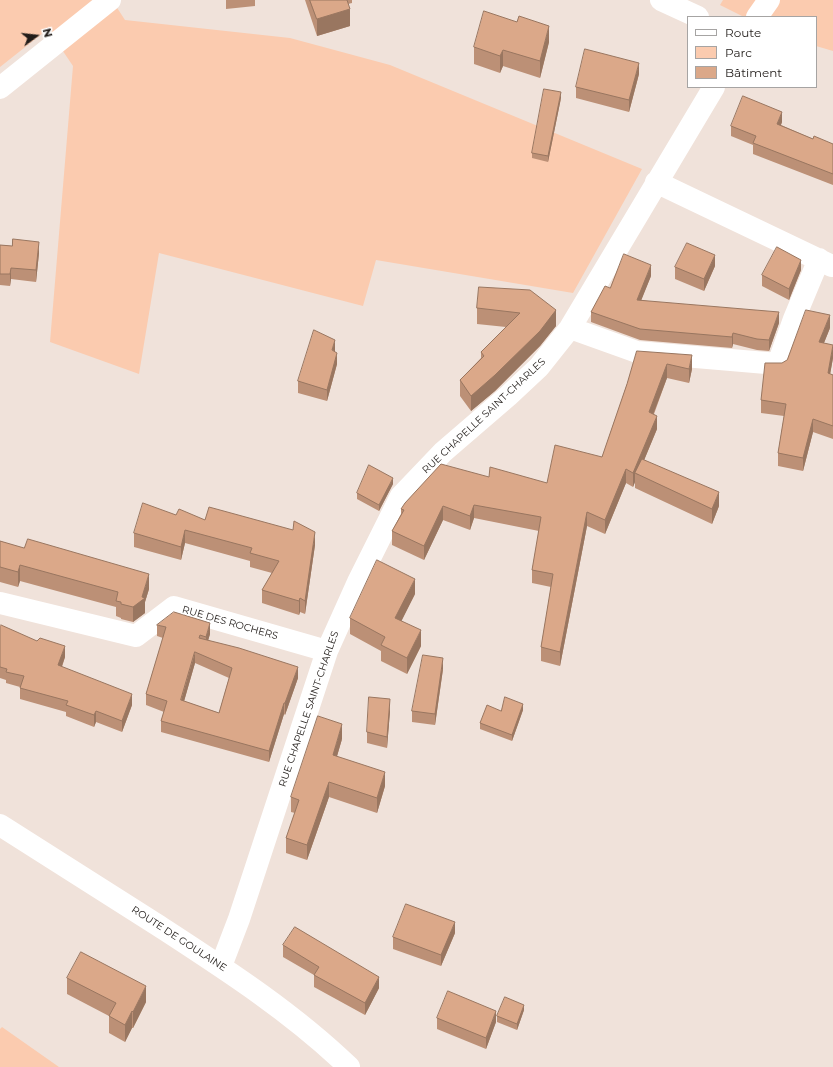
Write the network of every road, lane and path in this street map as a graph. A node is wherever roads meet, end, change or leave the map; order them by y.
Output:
1 (110, 0) edge
2 (661, 0) edge
3 (769, 0) edge
4 (696, 16) edge
5 (758, 16) edge
6 (0, 88) edge
7 (713, 88) edge
8 (656, 182) junction
9 (826, 263) edge
10 (570, 328) junction
11 (0, 603) edge
12 (327, 651) junction
13 (0, 825) edge
14 (221, 966) junction
15 (349, 1067) edge

1 - 6 street
2 - 4 street
3 - 5 street
7 - 8 street, RUE CHAPELLE SAINT-CHARLES
8 - 9 street
8 - 10 street, RUE CHAPELLE SAINT-CHARLES
9 - 10 street
10 - 12 street, RUE CHAPELLE SAINT-CHARLES
11 - 12 street, RUE DES ROCHERS
12 - 14 street, RUE CHAPELLE SAINT-CHARLES
13 - 14 street, ROUTE DE GOULAINE
14 - 15 street, ROUTE DE GOULAINE

